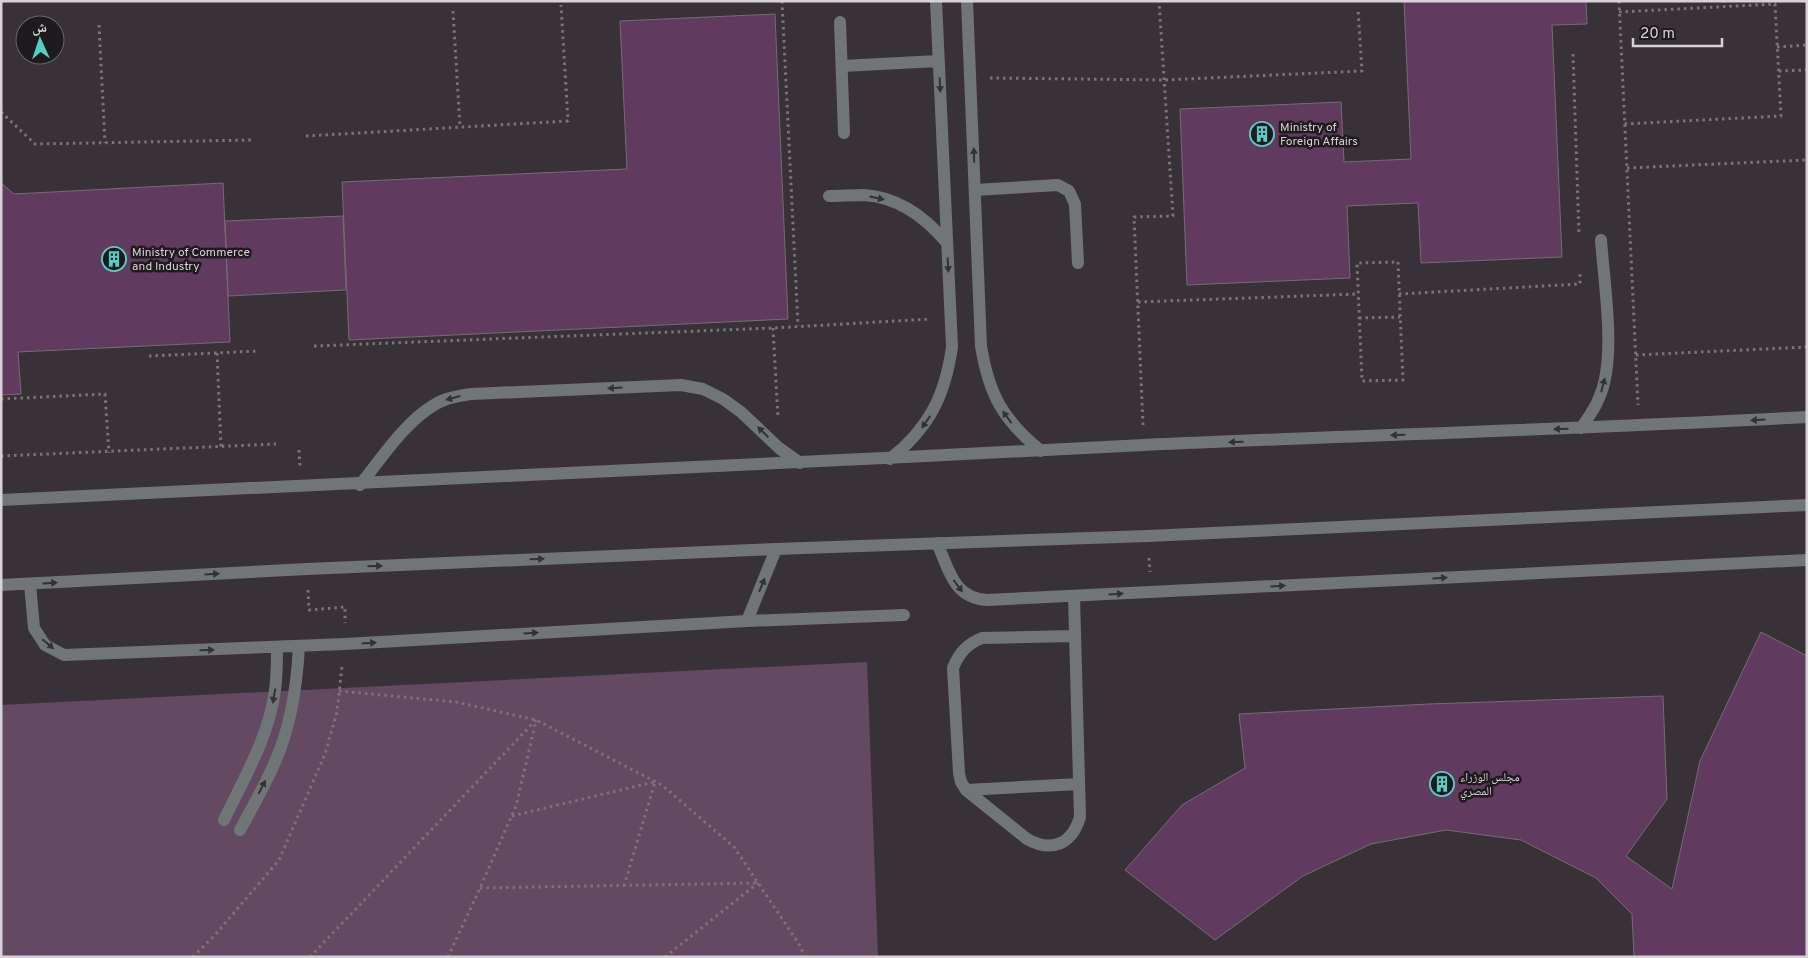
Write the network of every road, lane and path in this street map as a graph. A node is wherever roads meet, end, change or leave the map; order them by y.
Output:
1 (782, 1) edge
2 (936, 1) edge
3 (967, 1) edge
4 (1159, 1) edge
5 (1619, 1) edge
6 (561, 5) dead end
7 (1358, 9) dead end
8 (453, 11) dead end
9 (1619, 12) junction
10 (840, 22) dead end
11 (99, 25) dead end
12 (1807, 45) edge
13 (1777, 47) junction
14 (1573, 54) dead end
15 (938, 61) junction
16 (842, 66) junction
17 (1807, 70) edge
18 (1778, 71) junction
19 (971, 78) junction
20 (1164, 80) junction
21 (1, 112) edge
22 (1624, 124) junction
23 (460, 127) junction
24 (844, 133) dead end
25 (306, 136) dead end
26 (252, 140) dead end
27 (105, 143) junction
28 (1807, 160) edge
29 (1627, 168) junction
30 (975, 190) junction
31 (829, 196) dead end
32 (1579, 236) dead end
33 (1601, 240) dead end
34 (947, 243) junction
35 (1078, 264) dead end
36 (1580, 265) dead end
37 (1358, 294) junction
38 (1399, 294) junction
39 (1138, 302) junction
40 (951, 318) junction
41 (1359, 318) junction
42 (1400, 318) junction
43 (798, 326) junction
44 (773, 328) junction
45 (314, 346) dead end
46 (1807, 347) edge
47 (259, 352) dead end
48 (217, 353) junction
49 (1636, 355) junction
50 (149, 356) dead end
51 (1, 400) edge
52 (1807, 417) edge
53 (1639, 426) junction
54 (1581, 428) junction
55 (276, 444) dead end
56 (1144, 445) junction
57 (221, 447) junction
58 (779, 448) junction
59 (1041, 451) junction
60 (109, 452) junction
61 (1, 456) edge
62 (890, 459) junction
63 (800, 463) junction
64 (360, 484) junction
65 (1, 500) edge
66 (1807, 505) edge
67 (1148, 536) junction
68 (937, 543) junction
69 (776, 549) junction
70 (1807, 560) edge
71 (1, 584) edge
72 (30, 584) junction
73 (1150, 592) junction
74 (1074, 596) junction
75 (904, 615) dead end
76 (747, 621) junction
77 (1075, 636) junction
78 (299, 646) junction
79 (277, 647) junction
80 (339, 691) dead end
81 (536, 720) junction
82 (655, 781) junction
83 (1080, 784) junction
84 (966, 790) junction
85 (512, 817) junction
86 (224, 820) dead end
87 (240, 830) dead end
88 (758, 883) junction
89 (624, 886) junction
90 (480, 888) junction
91 (310, 957) edge
92 (448, 957) edge
93 (665, 957) edge
94 (805, 957) edge

1 - 43 path
2 - 15 street
3 - 19 street
4 - 20 path
5 - 9 path
6 - 23 path
7 - 20 path
8 - 23 path
9 - 13 path
9 - 22 path
10 - 16 street
11 - 27 path
12 - 13 path
13 - 18 path
14 - 32 path
15 - 16 street
15 -> 34 street
16 - 24 street
17 - 18 path
18 - 22 path
19 - 20 path
30 -> 19 street
20 - 39 path
21 - 27 path
22 - 29 path
23 - 25 path
26 - 27 path
28 - 29 path
29 - 49 path
30 - 35 street
59 -> 30 street
31 -> 34 street
54 -> 33 street
34 -> 40 street
36 - 38 path
37 - 38 path
37 - 39 path
37 - 41 path
38 - 42 path
39 - 56 path
40 - 43 path
40 -> 62 street
41 - 42 path
41 - 42 path
43 - 44 path
44 - 45 path
44 - 58 path
46 - 49 path
47 - 48 path
48 - 50 path
48 - 57 path
49 - 53 path
51 - 60 path
52 -> 53 street
53 - 54 street
54 -> 56 street
55 - 57 path
56 - 59 street
57 - 60 path
58 - 63 street
58 -> 64 street
59 - 62 street
60 - 61 path
62 - 63 street
63 - 64 street
64 - 65 street
66 - 67 street
67 - 68 street
67 - 73 path
68 - 69 street
68 -> 74 street
72 -> 69 street
76 -> 69 street
73 -> 70 street
71 - 72 street
72 -> 79 street
74 -> 73 street
74 - 77 street
75 - 76 street
78 -> 76 street
77 - 83 street
77 - 84 street
78 - 79 street
87 -> 78 street
79 -> 86 street
80 - 81 path
81 - 82 path
81 - 85 path
81 - 91 path
82 - 85 path
82 - 88 path
82 - 89 path
83 - 84 street
83 - 84 street
85 - 90 path
88 - 89 path
88 - 93 path
88 - 94 path
89 - 90 path
90 - 92 path

